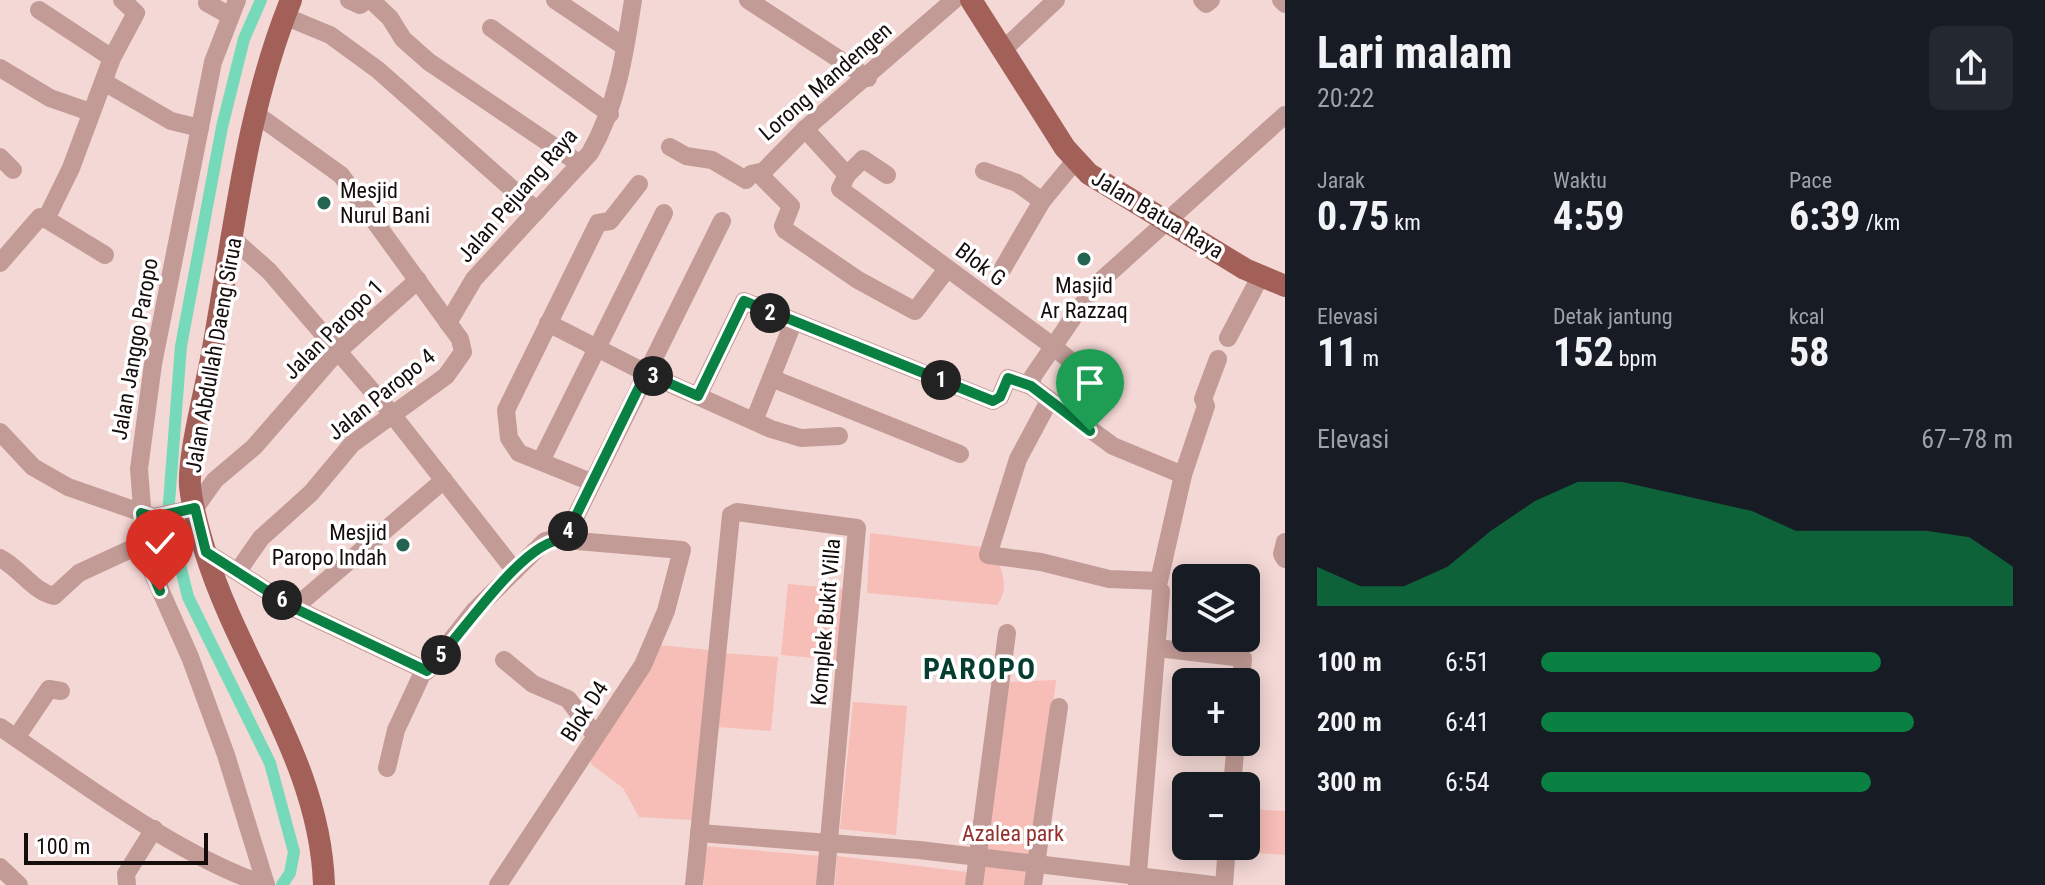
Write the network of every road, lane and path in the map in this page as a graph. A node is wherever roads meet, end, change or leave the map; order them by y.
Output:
1 (122, 0) edge
2 (349, 0) edge
3 (369, 0) edge
4 (555, 0) edge
5 (633, 0) edge
6 (748, 0) edge
7 (954, 0) edge
8 (971, 0) edge
9 (1056, 0) edge
10 (1202, 0) edge
11 (1211, 0) edge
12 (207, 1) edge
13 (233, 8) edge
14 (287, 8) edge
15 (39, 10) dead end
16 (491, 28) dead end
17 (625, 47) junction
18 (1004, 49) junction
19 (112, 58) junction
20 (0, 68) edge
21 (868, 78) junction
22 (104, 82) junction
23 (90, 112) junction
24 (256, 114) junction
25 (610, 114) junction
26 (1281, 127) edge
27 (200, 128) junction
28 (805, 129) junction
29 (684, 148) dead end
30 (1075, 161) junction
31 (580, 164) junction
32 (984, 171) dead end
33 (760, 172) junction
34 (847, 175) junction
35 (887, 175) dead end
36 (639, 184) dead end
37 (1042, 201) junction
38 (537, 211) junction
39 (664, 213) dead end
40 (46, 219) junction
41 (1167, 220) junction
42 (722, 221) dead end
43 (233, 239) junction
44 (105, 255) dead end
45 (0, 263) edge
46 (1003, 268) dead end
47 (947, 269) junction
48 (1260, 277) junction
49 (418, 280) junction
50 (1285, 286) edge
51 (448, 323) junction
52 (548, 323) junction
53 (793, 323) junction
54 (1228, 338) dead end
55 (1054, 347) junction
56 (597, 348) junction
57 (336, 353) junction
58 (1218, 359) dead end
59 (646, 373) junction
60 (771, 378) junction
61 (1031, 386) junction
62 (1104, 389) dead end
63 (698, 396) junction
64 (1049, 401) junction
65 (391, 413) junction
66 (754, 421) junction
67 (0, 432) edge
68 (839, 436) dead end
69 (960, 454) dead end
70 (542, 459) junction
71 (1183, 475) junction
72 (444, 480) junction
73 (591, 482) junction
74 (195, 508) junction
75 (154, 515) junction
76 (564, 540) junction
77 (1285, 542) edge
78 (144, 543) junction
79 (206, 552) junction
80 (0, 558) edge
81 (1285, 559) edge
82 (238, 571) junction
83 (515, 571) junction
84 (1161, 591) dead end
85 (294, 608) junction
86 (1007, 633) dead end
87 (1157, 648) junction
88 (504, 660) dead end
89 (1242, 668) edge
90 (424, 670) junction
91 (61, 691) dead end
92 (1059, 707) dead end
93 (0, 727) edge
94 (595, 735) junction
95 (16, 738) junction
96 (387, 768) dead end
97 (154, 829) junction
98 (699, 833) junction
99 (830, 842) junction
100 (976, 857) junction
101 (1226, 860) edge
102 (1036, 864) junction
103 (0, 867) edge
104 (1138, 881) edge
105 (19, 885) edge
106 (127, 885) edge
107 (266, 885) edge
108 (324, 885) edge
109 (498, 885) edge
110 (694, 885) edge
111 (825, 885) edge
112 (974, 885) edge
113 (1033, 885) edge
114 (1213, 885) edge
115 (1224, 885) edge

1 - 19 street
2 - 3 street
3 - 31 street
4 - 17 street
5 - 17 street, Jalan Pejuang Raya
6 - 21 street
7 - 21 street, Lorong Mandengen
8 - 18 main road, Jalan Batua Raya
9 - 18 street
10 - 11 street
12 - 13 street
13 - 27 street, Jalan Janggo Paropo
14 - 24 main road, Jalan Abdullah Daeng Sirua
14 - 38 street
15 - 19 street
16 - 25 street
17 - 25 street, Jalan Pejuang Raya
18 - 30 main road, Jalan Batua Raya
19 - 22 street
20 - 23 street
21 - 28 street, Lorong Mandengen
22 - 23 street
22 - 27 street
23 - 40 street
24 - 43 main road, Jalan Abdullah Daeng Sirua
24 - 49 street, Jalan Paropo 1
25 - 31 street, Jalan Pejuang Raya
26 - 41 street
27 - 75 street, Jalan Janggo Paropo
28 - 33 street, Lorong Mandengen
28 - 34 street, Blok G
29 - 33 street
30 - 37 street
30 - 41 main road, Jalan Batua Raya
31 - 38 street, Jalan Pejuang Raya
32 - 37 street
33 - 47 street, Lorong Mandengen
34 - 35 street
34 - 47 street, Blok G
36 - 52 street
37 - 46 street
38 - 51 street, Jalan Pejuang Raya
39 - 56 street
40 - 44 street
40 - 45 street
41 - 48 main road, Jalan Batua Raya
41 - 55 street
42 - 59 street
43 - 57 street
43 - 74 main road, Jalan Abdullah Daeng Sirua
47 - 55 street, Blok G
48 - 50 main road, Jalan Batua Raya
48 - 54 street
49 - 51 street, Jalan Paropo 4
49 - 57 street, Jalan Paropo 1
51 - 65 street, Jalan Paropo 4
52 - 56 street
52 - 70 street
53 - 60 street
53 - 61 street
53 - 63 street
55 - 61 street
55 - 62 street, Blok G
56 - 59 street
56 - 70 street
57 - 65 street
57 - 74 street, Jalan Paropo 1
58 - 71 street
59 - 63 street
59 - 73 street
60 - 66 street
60 - 69 street
61 - 64 street
63 - 66 street
64 - 71 street
64 - 71 street
65 - 72 street
65 - 82 street, Jalan Paropo 4
66 - 68 street
67 - 75 street
70 - 73 street
72 - 83 street
72 - 85 street
73 - 76 street
74 - 75 street
74 - 79 main road, Jalan Abdullah Daeng Sirua
75 - 78 street, Jalan Janggo Paropo
76 - 83 street
76 - 94 street, Blok D4
77 - 81 street
78 - 80 street
78 - 107 street, Jalan Janggo Paropo
79 - 82 street
79 - 108 main road, Jalan Abdullah Daeng Sirua
82 - 85 street
83 - 90 street
84 - 87 street
85 - 90 street
86 - 100 street
87 - 89 street
87 - 104 street
88 - 94 street
90 - 96 street
91 - 95 street
92 - 102 street
93 - 95 street
94 - 109 street, Blok D4
95 - 97 street
97 - 106 street
97 - 107 street
98 - 99 street
98 - 99 street, Komplek Bukit Villa
98 - 110 street, Komplek Bukit Villa
99 - 100 street
99 - 111 street, Komplek Bukit Villa
100 - 102 street
100 - 112 street
101 - 115 street
102 - 104 street
102 - 113 street
103 - 105 street
104 - 114 street

